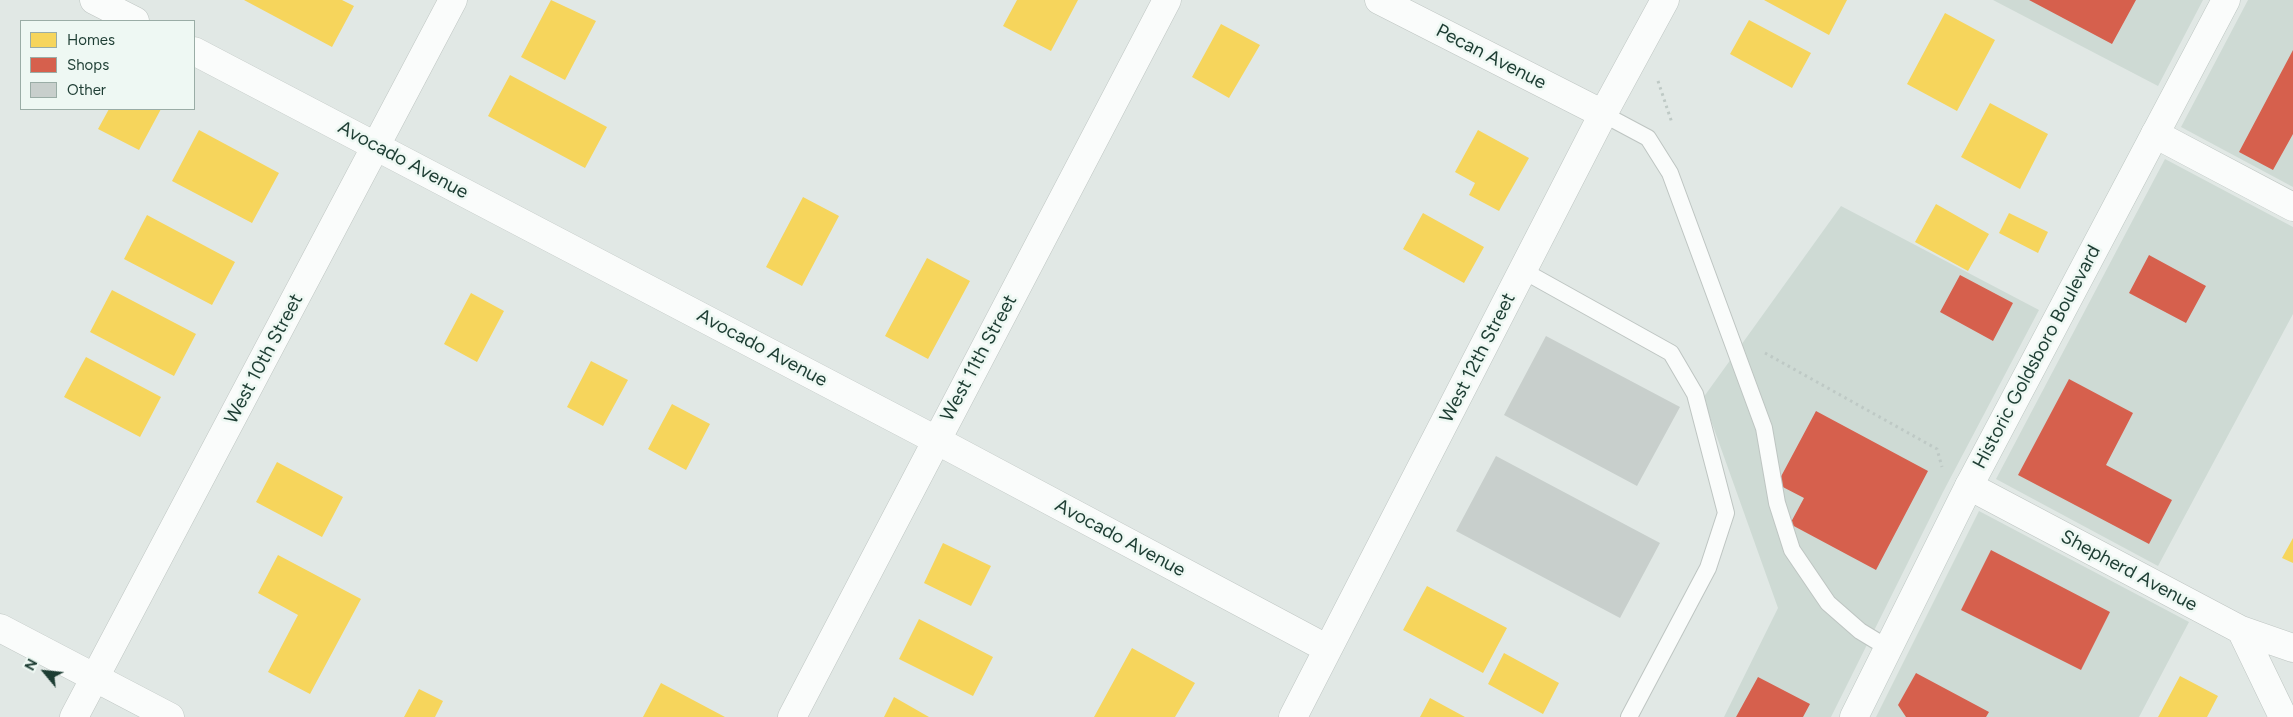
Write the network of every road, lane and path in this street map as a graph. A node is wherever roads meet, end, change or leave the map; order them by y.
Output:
1 (94, 0) edge
2 (453, 0) edge
3 (1167, 0) edge
4 (1379, 0) edge
5 (1665, 0) edge
6 (2226, 0) edge
7 (134, 20) edge
8 (1644, 40) junction
9 (195, 52) edge
10 (1603, 114) junction
11 (1672, 124) dead end
12 (2155, 134) junction
13 (378, 146) junction
14 (2293, 207) edge
15 (1522, 270) junction
16 (1760, 350) dead end
17 (936, 440) junction
18 (1942, 469) dead end
19 (1969, 486) junction
20 (0, 628) edge
21 (2241, 630) junction
22 (1888, 648) junction
23 (2293, 648) edge
24 (1328, 649) junction
25 (95, 677) junction
26 (74, 717) edge
27 (170, 717) edge
28 (792, 717) edge
29 (1294, 717) edge
30 (1629, 717) edge
31 (1854, 717) edge
32 (2283, 717) edge

1 - 7 street
2 - 13 street, West 10th Street
3 - 17 street, West 11th Street
4 - 10 street, Pecan Avenue
5 - 8 street, West 12th Street
6 - 12 street, Historic Goldsboro Boulevard
8 - 10 street, West 12th Street
8 - 11 path
9 - 13 street, Avocado Avenue
10 - 15 street, West 12th Street
10 - 22 lane
12 - 14 street
12 - 19 street, Historic Goldsboro Boulevard
13 - 17 street, Avocado Avenue
13 - 25 street, West 10th Street
15 - 24 street, West 12th Street
15 - 30 lane
16 - 18 path
17 - 24 street, Avocado Avenue
17 - 28 street, West 11th Street
19 - 21 street, Shepherd Avenue
19 - 22 street, Historic Goldsboro Boulevard
20 - 25 street
21 - 23 street, Shepherd Avenue
21 - 32 street
22 - 31 street, Historic Goldsboro Boulevard
24 - 29 street, West 12th Street
25 - 26 street, West 10th Street
25 - 27 street

